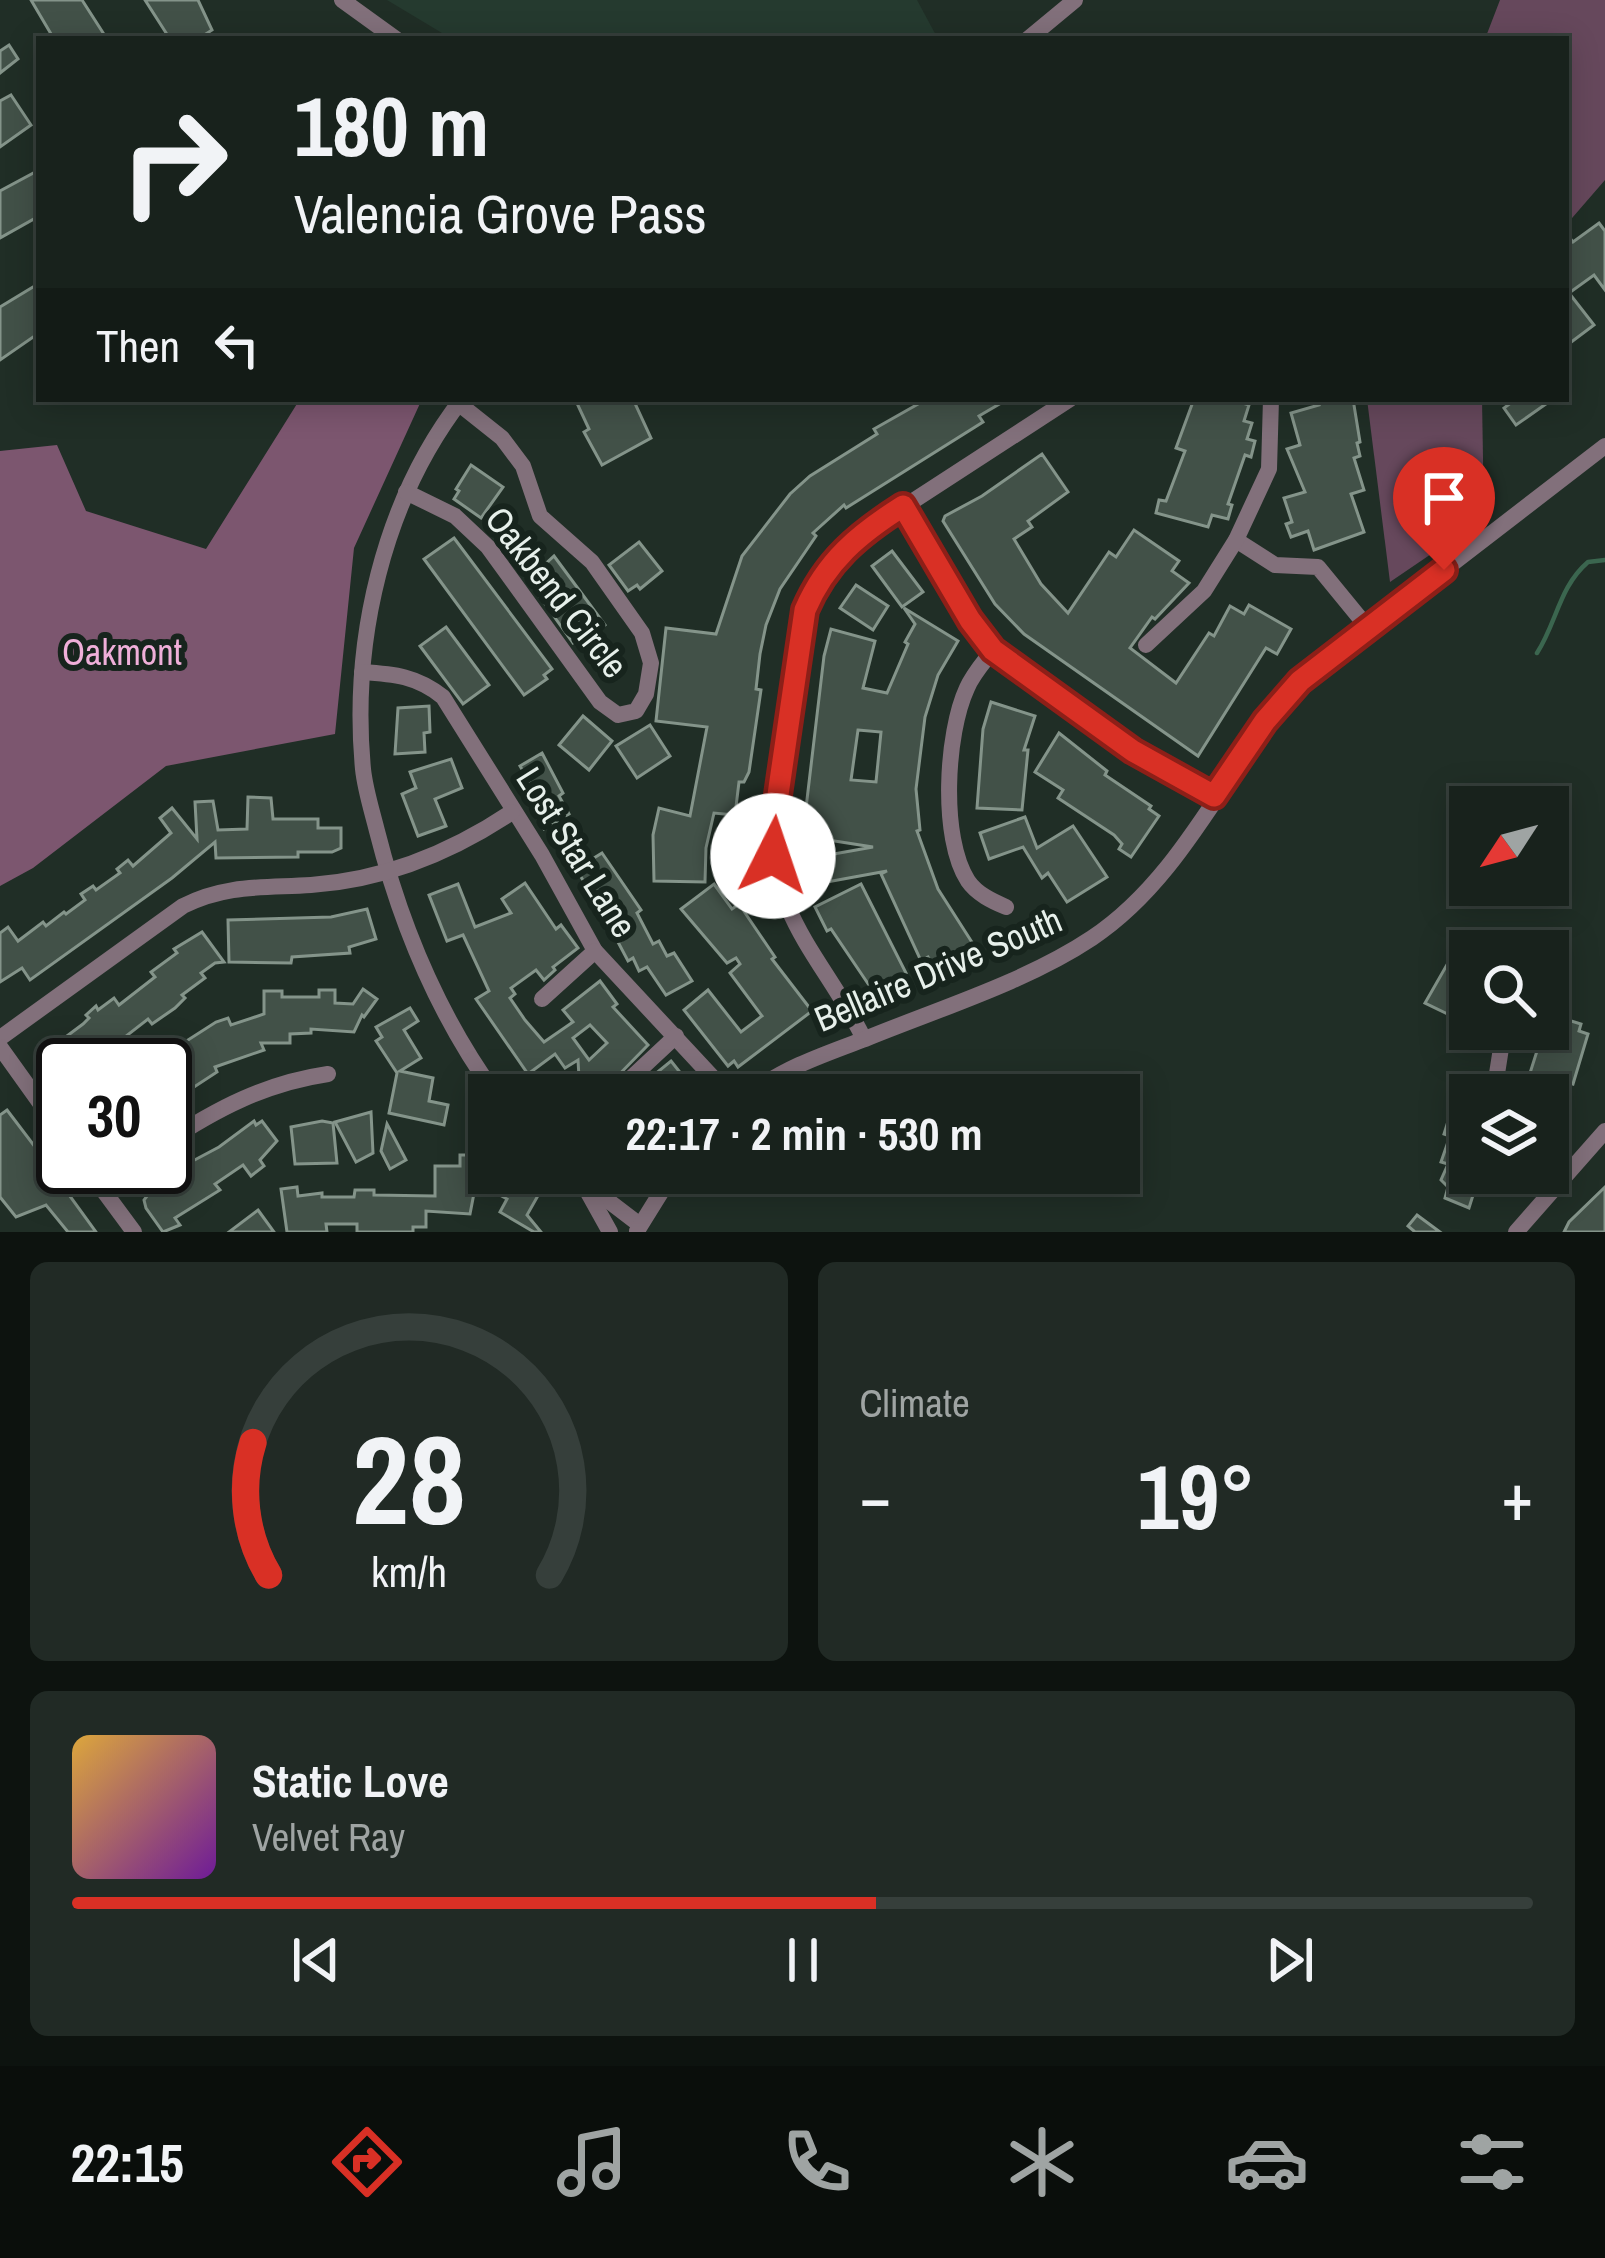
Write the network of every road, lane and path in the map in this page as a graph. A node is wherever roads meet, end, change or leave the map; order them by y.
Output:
1 (342, 0) edge
2 (1075, 0) edge
3 (392, 36) edge
4 (1032, 36) edge
5 (459, 402) edge
6 (461, 402) edge
7 (1065, 402) edge
8 (1271, 402) edge
9 (1605, 446) edge
10 (406, 492) junction
11 (903, 506) junction
12 (1236, 540) junction
13 (1368, 628) junction
14 (1146, 645) dead end
15 (993, 650) junction
16 (362, 672) junction
17 (1214, 796) junction
18 (512, 812) junction
19 (388, 874) junction
20 (1006, 907) dead end
21 (595, 951) junction
22 (542, 999) dead end
23 (676, 1036) junction
24 (864, 1039) junction
25 (0, 1043) edge
26 (328, 1074) dead end
27 (482, 1074) edge
28 (635, 1074) edge
29 (710, 1074) edge
30 (786, 1074) edge
31 (36, 1096) edge
32 (192, 1127) edge
33 (1605, 1131) edge
34 (1569, 1170) edge
35 (105, 1194) edge
36 (587, 1194) edge
37 (597, 1194) edge
38 (660, 1194) edge
39 (1547, 1194) edge
40 (639, 1229) edge
41 (134, 1232) edge
42 (610, 1232) edge
43 (1516, 1232) edge

1 - 3 street
2 - 4 street
5 - 10 street
6 - 10 street, Oakbend Circle
7 - 11 street
8 - 12 street
9 - 13 street, Bellaire Drive South
10 - 16 street
11 - 15 street
11 - 24 street
12 - 13 street
12 - 14 street
13 - 17 street, Bellaire Drive South
15 - 17 street
15 - 20 street
16 - 18 street, Lost Star Lane
16 - 19 street
17 - 24 street, Bellaire Drive South
18 - 19 street
18 - 21 street, Lost Star Lane
19 - 25 street
19 - 27 street
21 - 22 street
21 - 23 street, Lost Star Lane
23 - 28 street
23 - 29 street, Lost Star Lane
24 - 30 street, Bellaire Drive South
25 - 31 street
26 - 32 street
33 - 34 street
35 - 41 street
36 - 42 street
37 - 40 street
38 - 40 street
39 - 43 street

